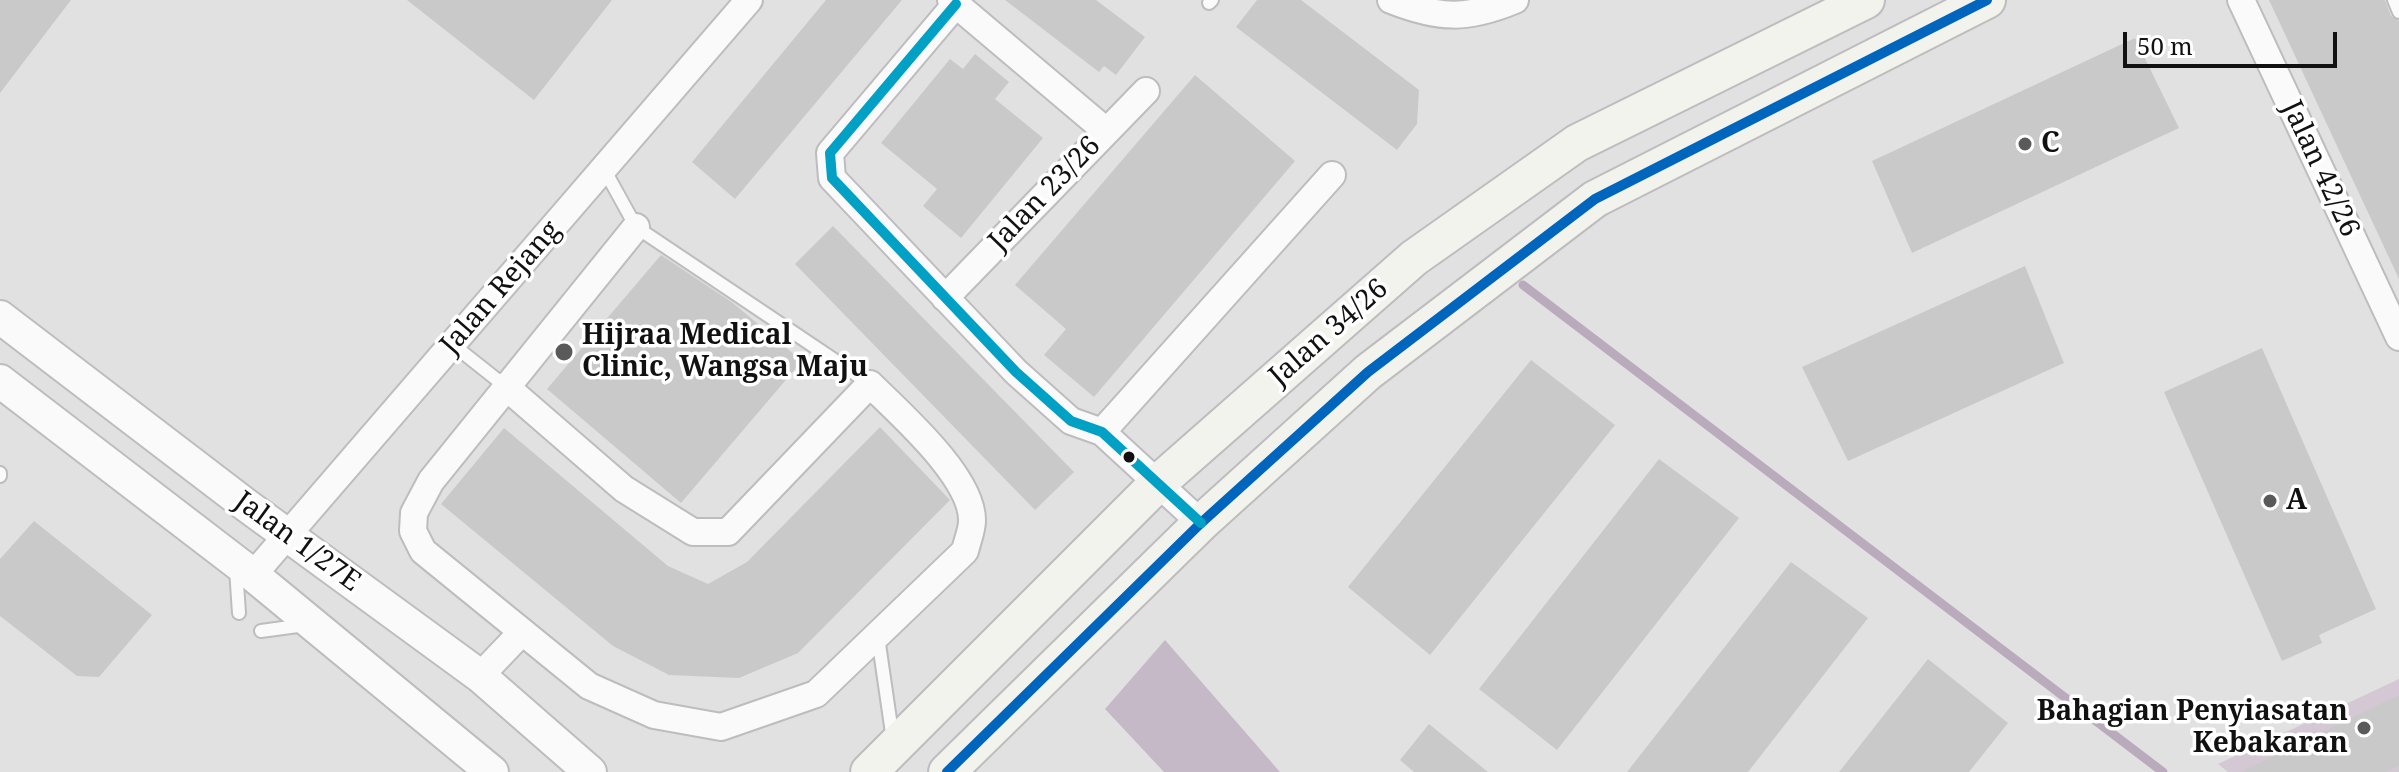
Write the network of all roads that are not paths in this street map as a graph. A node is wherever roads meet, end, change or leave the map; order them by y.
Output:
1 (749, 0) edge
2 (1391, 0) edge
3 (1515, 0) edge
4 (1866, 0) edge
5 (1987, 0) edge
6 (2241, 0) edge
7 (2394, 0) edge
8 (954, 2) edge
9 (2399, 12) edge
10 (1146, 91) dead end
11 (1106, 131) junction
12 (604, 169) junction
13 (1332, 175) dead end
14 (636, 227) junction
15 (945, 298) junction
16 (0, 317) edge
17 (2399, 337) edge
18 (452, 344) junction
19 (0, 381) edge
20 (870, 384) junction
21 (505, 386) junction
22 (1102, 432) junction
23 (1158, 483) junction
24 (1201, 523) junction
25 (288, 535) junction
26 (244, 568) junction
27 (239, 613) dead end
28 (312, 625) junction
29 (261, 631) dead end
30 (522, 632) junction
31 (878, 637) junction
32 (480, 676) junction
33 (882, 760) edge
34 (492, 772) edge
35 (590, 772) edge
36 (947, 772) edge

1 - 12 street, Jalan Rejang
2 - 3 street
4 - 23 main road, Jalan 34/26
5 - 24 main road, Jalan 34/26
6 - 17 street, Jalan 42/26
7 - 9 lane
8 - 11 street
8 - 15 street
10 - 11 street, Jalan 23/26
11 - 15 street, Jalan 23/26
12 - 14 lane
12 - 18 street, Jalan Rejang
13 - 22 street
14 - 20 lane
14 - 21 street
15 - 22 street
16 - 25 street, Jalan 1/27E
18 - 21 lane
18 - 25 street, Jalan Rejang
19 - 26 street, Jalan 1/27E
20 - 21 street
20 - 31 street
21 - 30 street
22 - 23 street
23 - 24 street
23 - 33 main road, Jalan 34/26
24 - 36 main road, Jalan 34/26
25 - 26 street, Jalan Rejang
25 - 32 street, Jalan 1/27E
26 - 27 lane
26 - 28 street, Jalan 1/27E
28 - 29 lane
28 - 34 street, Jalan 1/27E
30 - 31 street
30 - 32 street
31 - 33 lane
32 - 35 street, Jalan 1/27E

